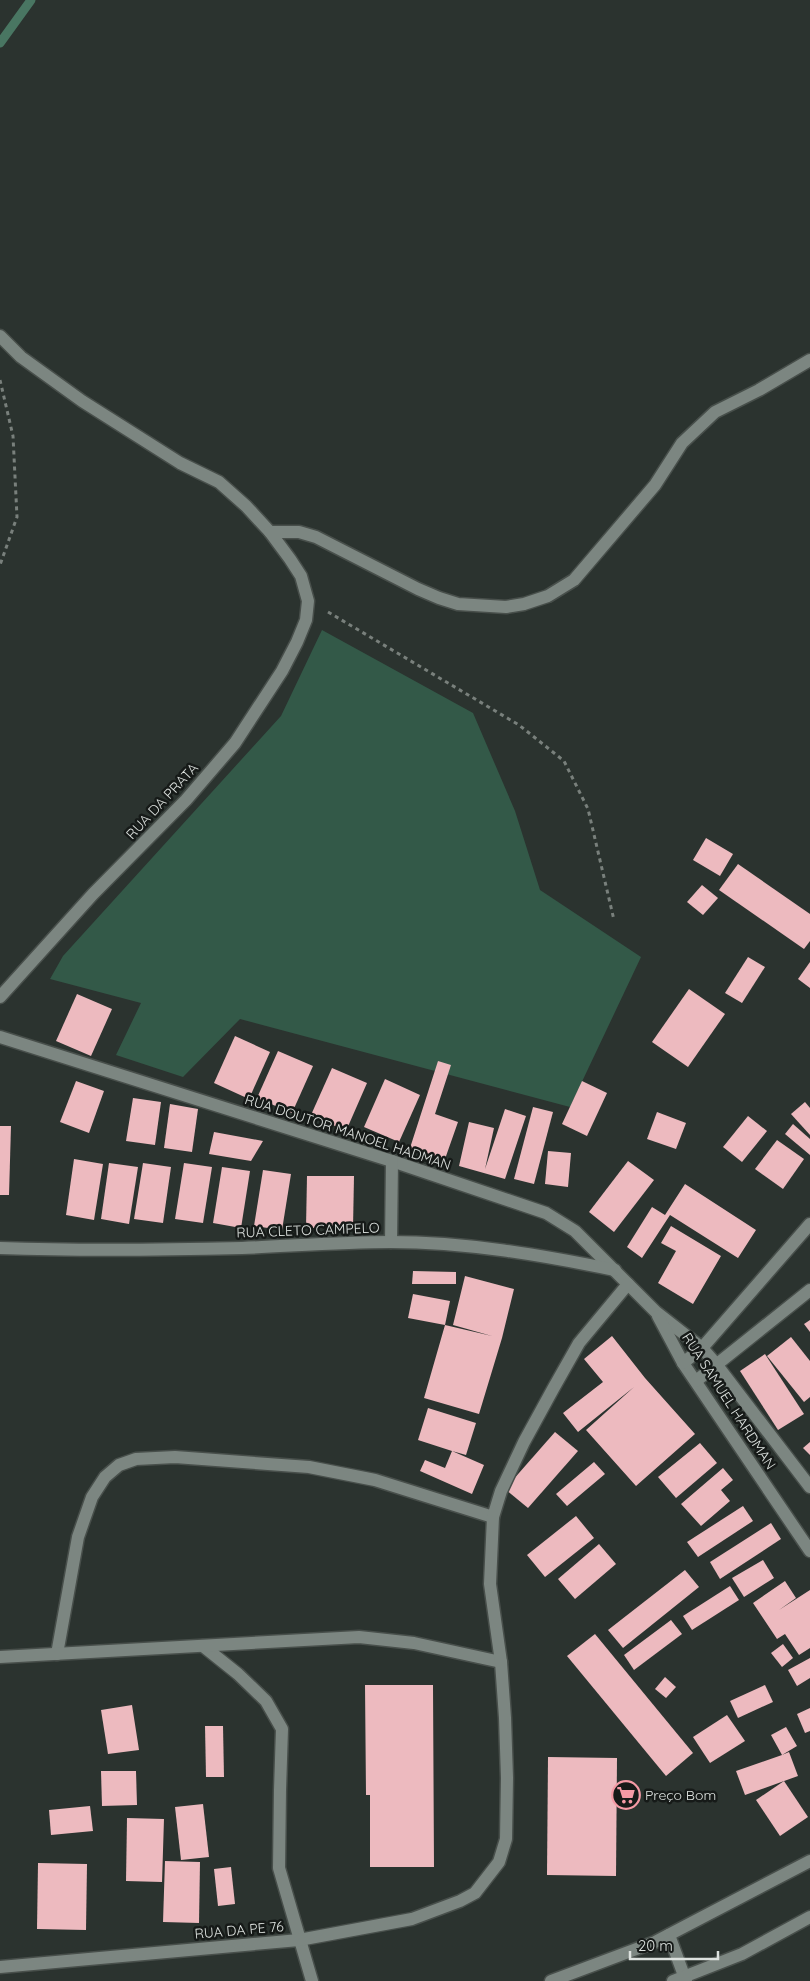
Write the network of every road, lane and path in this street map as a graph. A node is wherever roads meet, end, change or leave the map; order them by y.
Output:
1 (0, 336) edge
2 (810, 360) edge
3 (0, 380) edge
4 (270, 532) junction
5 (0, 565) edge
6 (308, 601) junction
7 (614, 920) dead end
8 (0, 997) edge
9 (0, 1037) edge
10 (392, 1161) junction
11 (810, 1224) edge
12 (391, 1242) junction
13 (0, 1248) edge
14 (615, 1270) junction
15 (628, 1284) junction
16 (810, 1290) edge
17 (656, 1312) junction
18 (702, 1348) junction
19 (683, 1363) junction
20 (716, 1364) junction
21 (696, 1381) junction
22 (810, 1487) edge
23 (493, 1517) junction
24 (810, 1551) edge
25 (203, 1646) junction
26 (57, 1654) junction
27 (0, 1657) edge
28 (500, 1662) junction
29 (810, 1862) edge
30 (810, 1917) edge
31 (669, 1935) junction
32 (299, 1940) junction
33 (0, 1967) edge
34 (681, 1980) edge
35 (312, 1981) edge
36 (551, 1981) edge

1 - 4 street
2 - 4 street
3 - 5 path
4 - 6 street
6 - 7 path
6 - 8 street, RUA DA PRATA
9 - 10 street, RUA DOUTOR MANOEL HADMAN
10 - 12 street
10 - 14 street, RUA DOUTOR MANOEL HADMAN
11 - 18 street
12 - 13 street, RUA CLETO CAMPELO
12 - 14 street, RUA CLETO CAMPELO
14 - 15 street, RUA DOUTOR MANOEL HADMAN
15 - 17 street, RUA DOUTOR MANOEL HADMAN
15 - 23 street
16 - 20 street
17 - 18 street, RUA SAMUEL HARDMAN
17 - 19 street, RUA SAMUEL HARDMAN
18 - 19 street
18 - 20 street, RUA SAMUEL HARDMAN
19 - 21 street, RUA SAMUEL HARDMAN
20 - 21 street
20 - 22 street, RUA SAMUEL HARDMAN
21 - 24 street, RUA SAMUEL HARDMAN
23 - 26 street
23 - 28 street
25 - 26 street
25 - 28 street
25 - 32 street
26 - 27 street
28 - 32 street, RUA DA PE 76
29 - 31 street
30 - 34 street
31 - 34 street
31 - 36 street
32 - 33 street, RUA DA PE 76
32 - 35 street

